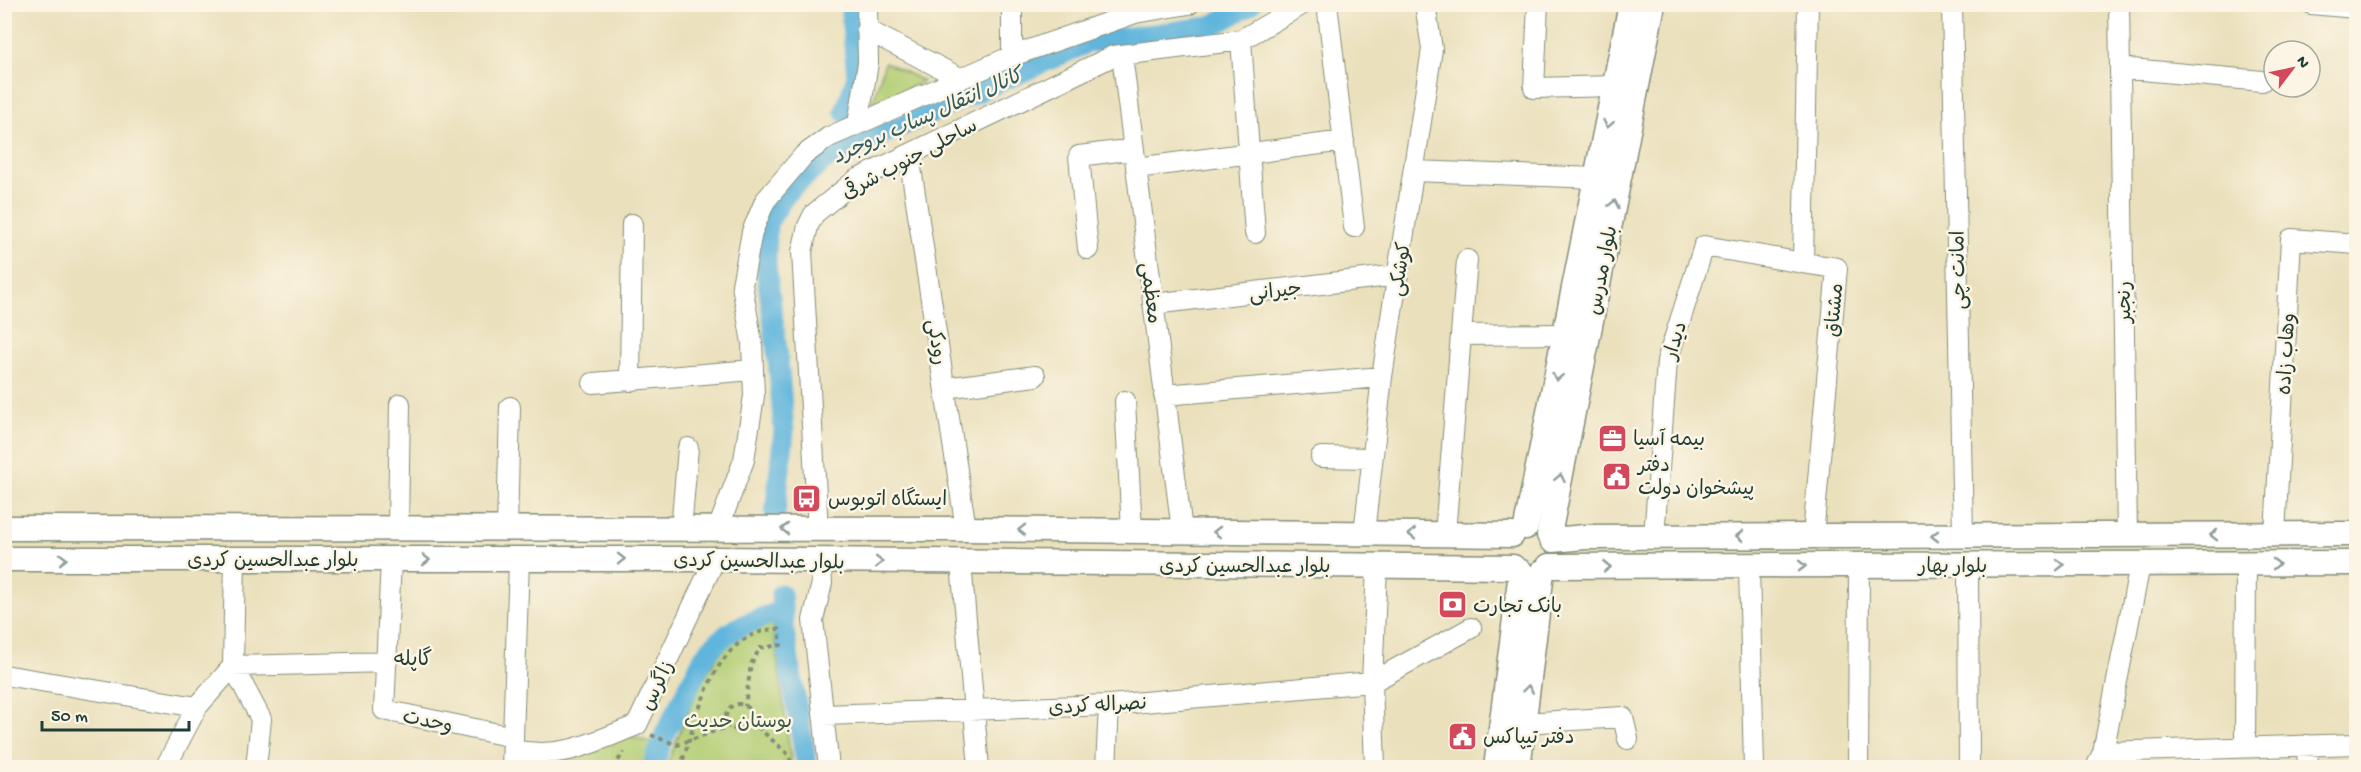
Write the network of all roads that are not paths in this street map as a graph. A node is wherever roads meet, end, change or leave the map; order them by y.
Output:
1 (867, 4) edge
2 (1012, 4) edge
3 (1188, 4) edge
4 (1303, 4) edge
5 (1327, 4) edge
6 (1425, 4) edge
7 (1538, 4) edge
8 (1631, 4) edge
9 (1653, 4) edge
10 (1808, 4) edge
11 (1952, 4) edge
12 (2119, 4) edge
13 (2311, 4) edge
14 (2356, 8) edge
15 (1135, 9) edge
16 (867, 30) junction
17 (1241, 40) junction
18 (1122, 55) junction
19 (1012, 56) junction
20 (2120, 68) junction
21 (960, 78) junction
22 (2262, 81) dead end
23 (1615, 86) junction
24 (858, 124) junction
25 (1344, 141) junction
26 (1250, 153) junction
27 (909, 154) junction
28 (1135, 159) junction
29 (1414, 171) junction
30 (1597, 178) junction
31 (632, 224) dead end
32 (1354, 228) dead end
33 (1255, 233) dead end
34 (2356, 244) edge
35 (1088, 249) dead end
36 (1467, 260) dead end
37 (1803, 263) junction
38 (1398, 275) junction
39 (1153, 304) junction
40 (1566, 334) junction
41 (1461, 335) junction
42 (753, 370) junction
43 (1035, 376) dead end
44 (1382, 376) junction
45 (630, 381) junction
46 (593, 383) dead end
47 (945, 388) junction
48 (1164, 395) junction
49 (1125, 401) dead end
50 (400, 404) dead end
51 (510, 407) dead end
52 (688, 448) dead end
53 (1321, 457) dead end
54 (1371, 458) junction
55 (4, 528) edge
56 (398, 528) junction
57 (718, 529) junction
58 (818, 529) junction
59 (966, 529) junction
60 (681, 530) junction
61 (507, 531) junction
62 (1132, 531) junction
63 (1182, 531) junction
64 (1519, 531) junction
65 (1364, 533) junction
66 (1445, 534) junction
67 (2275, 534) junction
68 (2356, 534) edge
69 (2016, 535) junction
70 (2127, 535) junction
71 (1813, 536) junction
72 (1963, 536) junction
73 (1551, 537) junction
74 (1654, 537) junction
75 (4, 558) edge
76 (235, 558) junction
77 (715, 559) junction
78 (391, 560) junction
79 (519, 560) junction
80 (820, 561) junction
81 (961, 563) junction
82 (2356, 563) edge
83 (2140, 564) junction
84 (2246, 564) junction
85 (1968, 565) junction
86 (2018, 565) junction
87 (1377, 566) junction
88 (1445, 566) junction
89 (1859, 566) junction
90 (1654, 567) junction
91 (1749, 567) junction
92 (1531, 569) junction
93 (1471, 628) dead end
94 (387, 662) junction
95 (233, 666) junction
96 (4, 675) edge
97 (1372, 682) junction
98 (1109, 705) junction
99 (197, 707) junction
100 (974, 710) junction
101 (824, 715) junction
102 (1523, 723) junction
103 (1628, 739) dead end
104 (2356, 744) edge
105 (2307, 745) junction
106 (2245, 747) junction
107 (513, 752) edge
108 (2160, 759) edge
109 (2099, 760) edge
110 (165, 768) edge
111 (256, 768) edge
112 (829, 768) edge
113 (979, 768) edge
114 (1106, 768) edge
115 (1375, 768) edge
116 (1496, 768) edge
117 (1518, 768) edge
118 (1754, 768) edge
119 (1858, 768) edge
120 (1968, 768) edge
121 (2308, 768) edge

1 - 16 street
2 - 19 street
3 - 15 street
4 - 17 street, ساحلی جنوب شرقی
5 - 25 street
6 - 29 street, کوشکی
7 - 23 street
8 - 23 main road, بلوار مدرس
73 -> 9 main road, بلوار مدرس
10 - 37 street, مشتاق
11 - 72 street, امانت چی
12 - 20 street, رنجبر
13 - 14 street
15 - 19 street
16 - 21 street
16 - 24 street
17 - 18 street, ساحلی جنوب شرقی
17 - 26 street
18 - 27 street, ساحلی جنوب شرقی
18 - 28 street, معظمی
19 - 21 street
20 - 22 street
20 - 70 street, رنجبر
21 - 24 street
23 -> 30 main road, بلوار مدرس
24 - 42 street
25 - 26 street
25 - 32 street
26 - 28 street
26 - 33 street
27 - 47 street, رودکی
27 - 58 street, ساحلی جنوب شرقی
28 - 35 street
28 - 39 street, معظمی
29 - 30 street
29 - 38 street, کوشکی
30 - 40 main road, بلوار مدرس
31 - 45 street
34 - 67 street, وهاب زاده
36 - 41 street
37 - 71 street, مشتاق
37 - 74 street, دیدار
38 - 39 street, جیرانی
38 - 44 street, کوشکی
39 - 48 street, معظمی
40 - 41 street
40 -> 64 main road, بلوار مدرس
41 - 66 street
42 - 45 street
42 - 57 street
43 - 47 street
44 - 48 street
44 - 54 street, کوشکی
45 - 46 street
47 - 59 street, رودکی
48 - 63 street, معظمی
49 - 62 street
50 - 56 street
51 - 61 street
52 - 60 street
53 - 54 street
54 - 65 street, کوشکی
55 - 56 main road, بلوار عبدالحسین کردی
56 - 61 main road, بلوار عبدالحسین کردی
58 -> 57 main road, بلوار عبدالحسین کردی
57 - 60 main road, بلوار عبدالحسین کردی
57 - 77 main road
58 - 59 main road, بلوار عبدالحسین کردی
58 - 80 main road
62 -> 59 main road, بلوار عبدالحسین کردی
60 - 61 main road, بلوار عبدالحسین کردی
62 - 63 main road, بلوار عبدالحسین کردی
65 -> 63 main road, بلوار عبدالحسین کردی
64 - 66 main road, بلوار عبدالحسین کردی
64 - 73 main road
64 - 92 main road
66 -> 65 main road, بلوار عبدالحسین کردی
66 - 88 main road
67 - 68 main road, بلوار بهار
67 -> 70 main road, بلوار بهار
69 - 70 main road, بلوار بهار
69 - 72 main road, بلوار بهار
69 - 86 main road
72 -> 71 main road, بلوار بهار
71 -> 74 main road, بلوار بهار
73 - 74 main road, بلوار بهار
73 - 92 main road
74 - 90 main road
75 -> 76 main road, بلوار عبدالحسین کردی
76 - 78 main road, بلوار عبدالحسین کردی
76 - 95 street
79 -> 77 main road, بلوار عبدالحسین کردی
77 - 80 main road, بلوار عبدالحسین کردی
77 - 107 street, زاگرس
78 -> 79 main road, بلوار عبدالحسین کردی
78 - 94 street, وحدت
79 - 107 street
80 -> 81 main road, بلوار عبدالحسین کردی
80 - 101 street
81 - 87 main road, بلوار عبدالحسین کردی
81 - 100 street
84 -> 82 main road, بلوار بهار
83 - 84 main road, بلوار بهار
86 -> 83 main road, بلوار بهار
83 - 109 street
84 - 106 street
85 - 86 main road, بلوار بهار
85 - 89 main road, بلوار بهار
85 - 120 street
87 - 88 main road, بلوار عبدالحسین کردی
87 - 97 street
88 - 92 main road, بلوار عبدالحسین کردی
91 -> 89 main road, بلوار بهار
89 - 119 street
90 - 91 main road, بلوار بهار
92 -> 90 main road, بلوار بهار
91 - 118 street
102 -> 92 main road
92 - 116 main road
93 - 97 street
94 - 95 street
94 - 107 street, وحدت
95 - 99 street
95 - 111 street
96 - 99 street
97 - 98 street, نصراله کردی
97 - 115 street
98 - 100 street, نصراله کردی
98 - 114 street
99 - 110 street
100 - 101 street, نصراله کردی
100 - 113 street
101 - 112 street
102 - 103 street
102 - 117 main road
104 - 105 street
105 - 106 street
105 - 121 street
106 - 108 street
108 - 109 street

